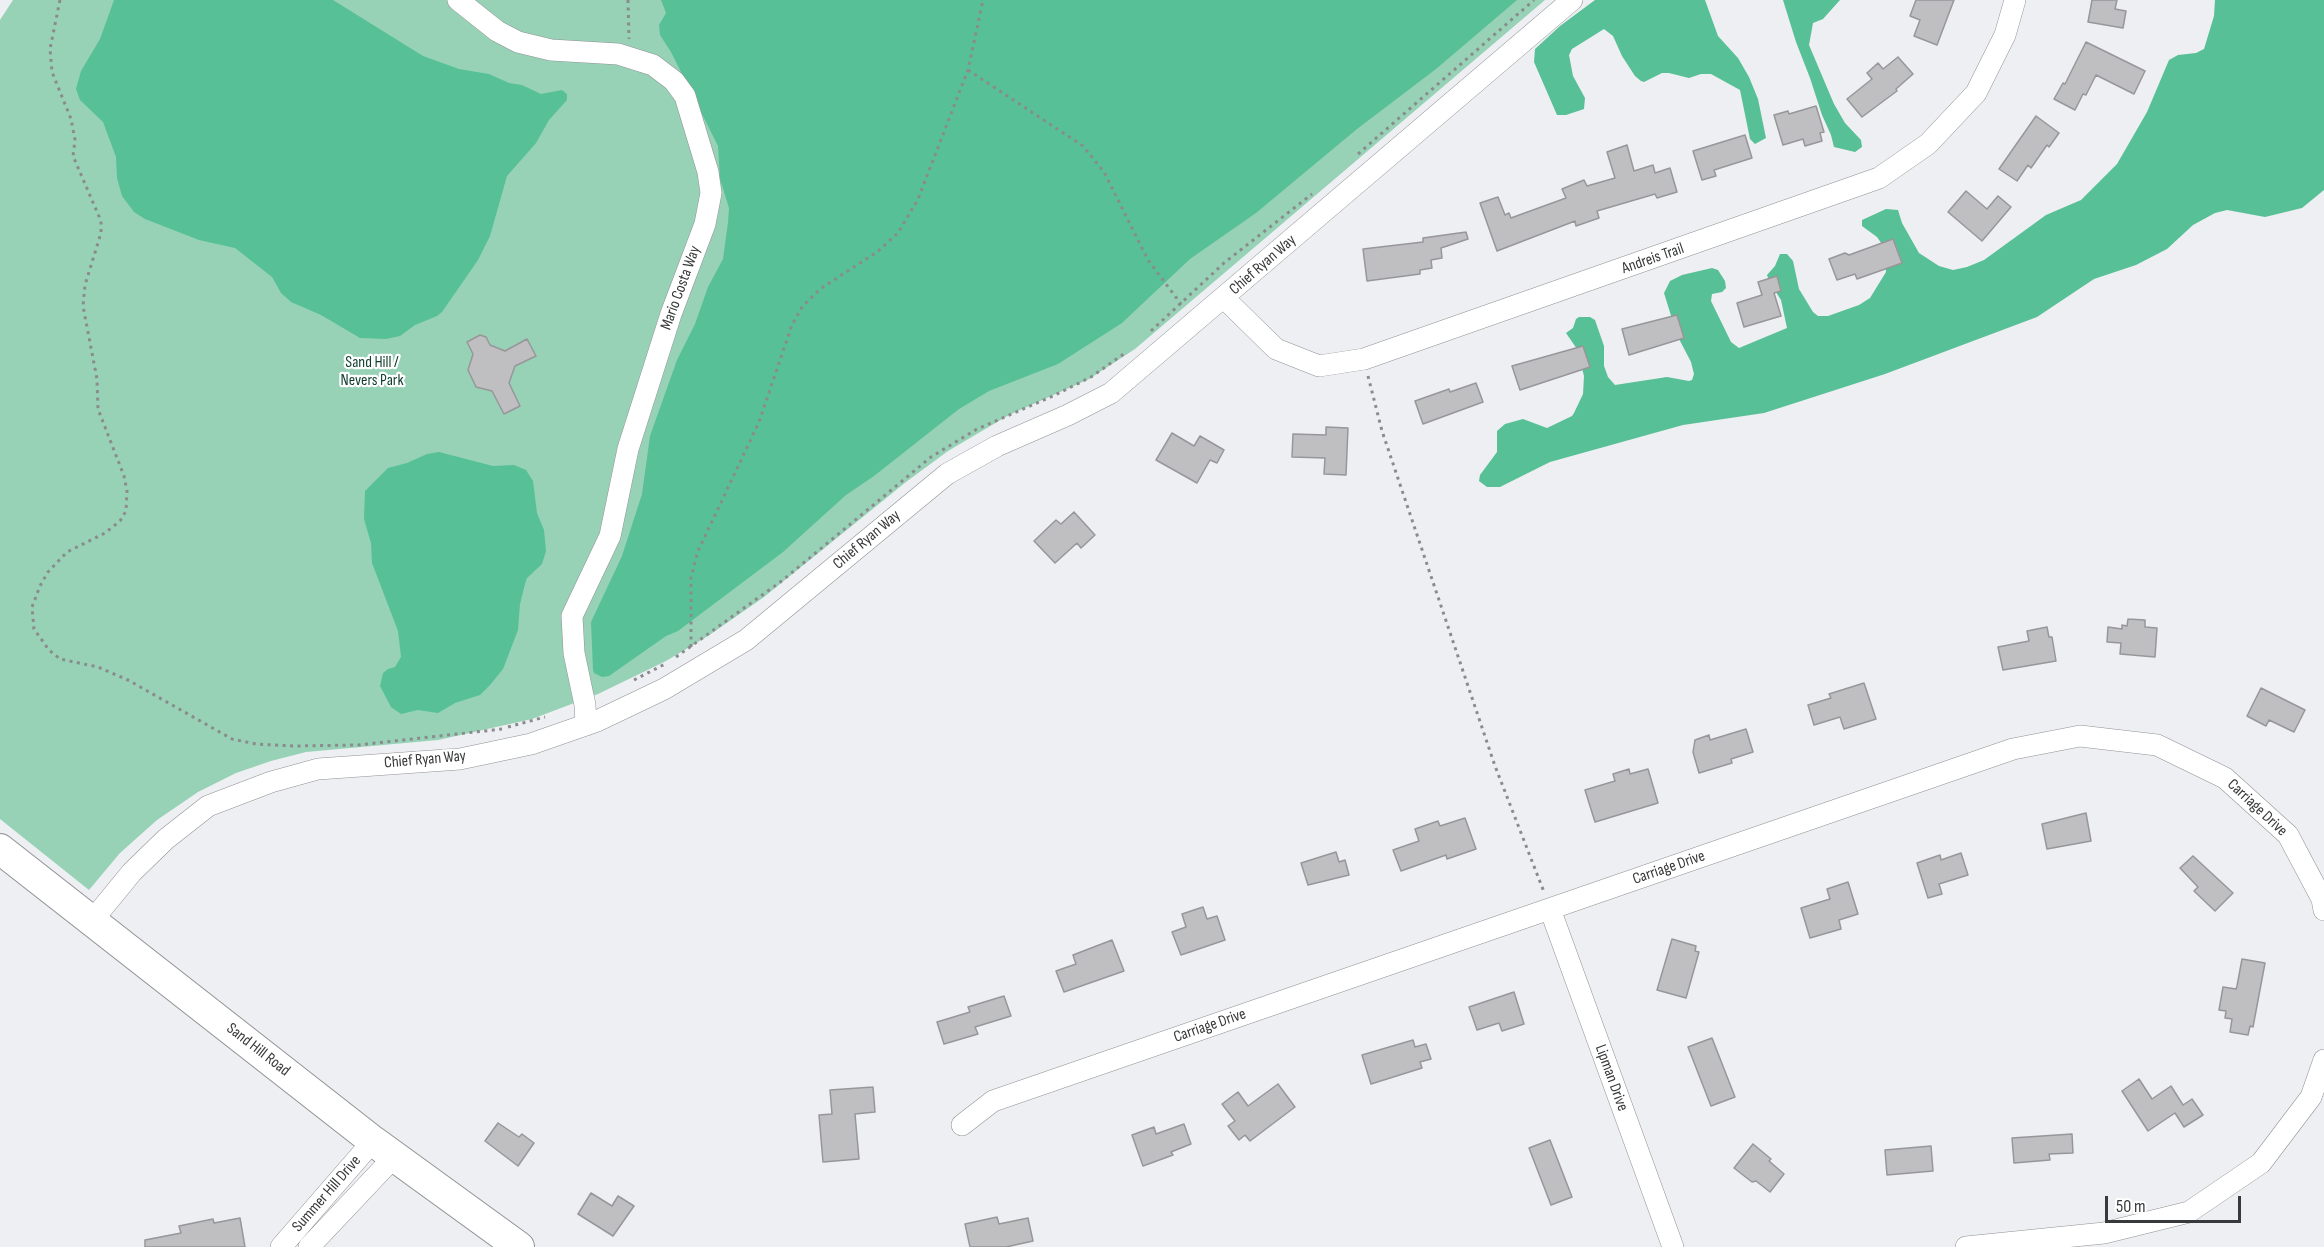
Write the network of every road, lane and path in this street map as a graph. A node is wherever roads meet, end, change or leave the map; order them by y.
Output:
1 (458, 0) edge
2 (628, 0) edge
3 (983, 0) edge
4 (1572, 0) edge
5 (2015, 0) edge
6 (632, 58) junction
7 (968, 70) junction
8 (1224, 298) junction
9 (1195, 323) junction
10 (1364, 359) junction
11 (691, 647) dead end
12 (586, 725) junction
13 (0, 849) edge
14 (1550, 909) junction
15 (2324, 910) edge
16 (91, 922) junction
17 (2324, 1060) edge
18 (962, 1125) dead end
19 (383, 1149) junction
20 (280, 1247) edge
21 (309, 1247) edge
22 (519, 1247) edge
23 (1673, 1247) edge
24 (1966, 1247) edge

1 - 6 street, Mario Costa Way
2 - 6 path
3 - 7 path
4 - 8 street, Chief Ryan Way
5 - 10 street, Andreis Trail
6 - 12 street, Mario Costa Way
7 - 9 path
7 - 11 path
8 - 9 street, Chief Ryan Way
8 - 10 street, Andreis Trail
9 - 12 street, Chief Ryan Way
10 - 14 path
12 - 16 street, Chief Ryan Way
13 - 16 street, Sand Hill Road
14 - 15 street, Carriage Drive
14 - 18 street, Carriage Drive
14 - 23 street, Lipman Drive
16 - 19 street, Sand Hill Road
17 - 24 street
19 - 20 street, Summer Hill Drive
19 - 21 street, Summer Hill Drive
19 - 22 street, Sand Hill Road

